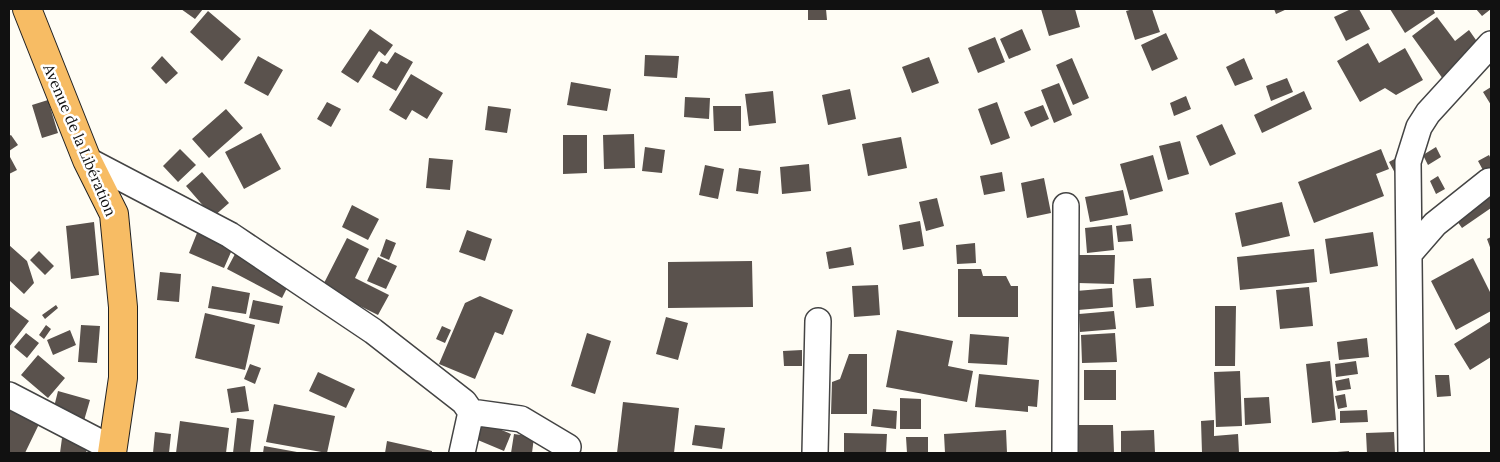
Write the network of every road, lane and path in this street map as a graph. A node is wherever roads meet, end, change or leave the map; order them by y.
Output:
1 (27, 9) edge
2 (1491, 44) edge
3 (87, 160) junction
4 (1491, 181) edge
5 (1066, 206) dead end
6 (1409, 254) junction
7 (818, 321) dead end
8 (9, 395) edge
9 (471, 412) junction
10 (568, 447) dead end
11 (112, 451) edge
12 (462, 453) edge
13 (815, 453) edge
14 (1065, 453) edge
15 (1411, 453) edge

1 - 3 highway, Avenue de la Libération
2 - 6 street
3 - 9 street
3 - 11 highway, Avenue de la Libération
4 - 6 street
5 - 14 street
6 - 15 street
7 - 13 street
8 - 11 street
9 - 10 street
9 - 12 street

